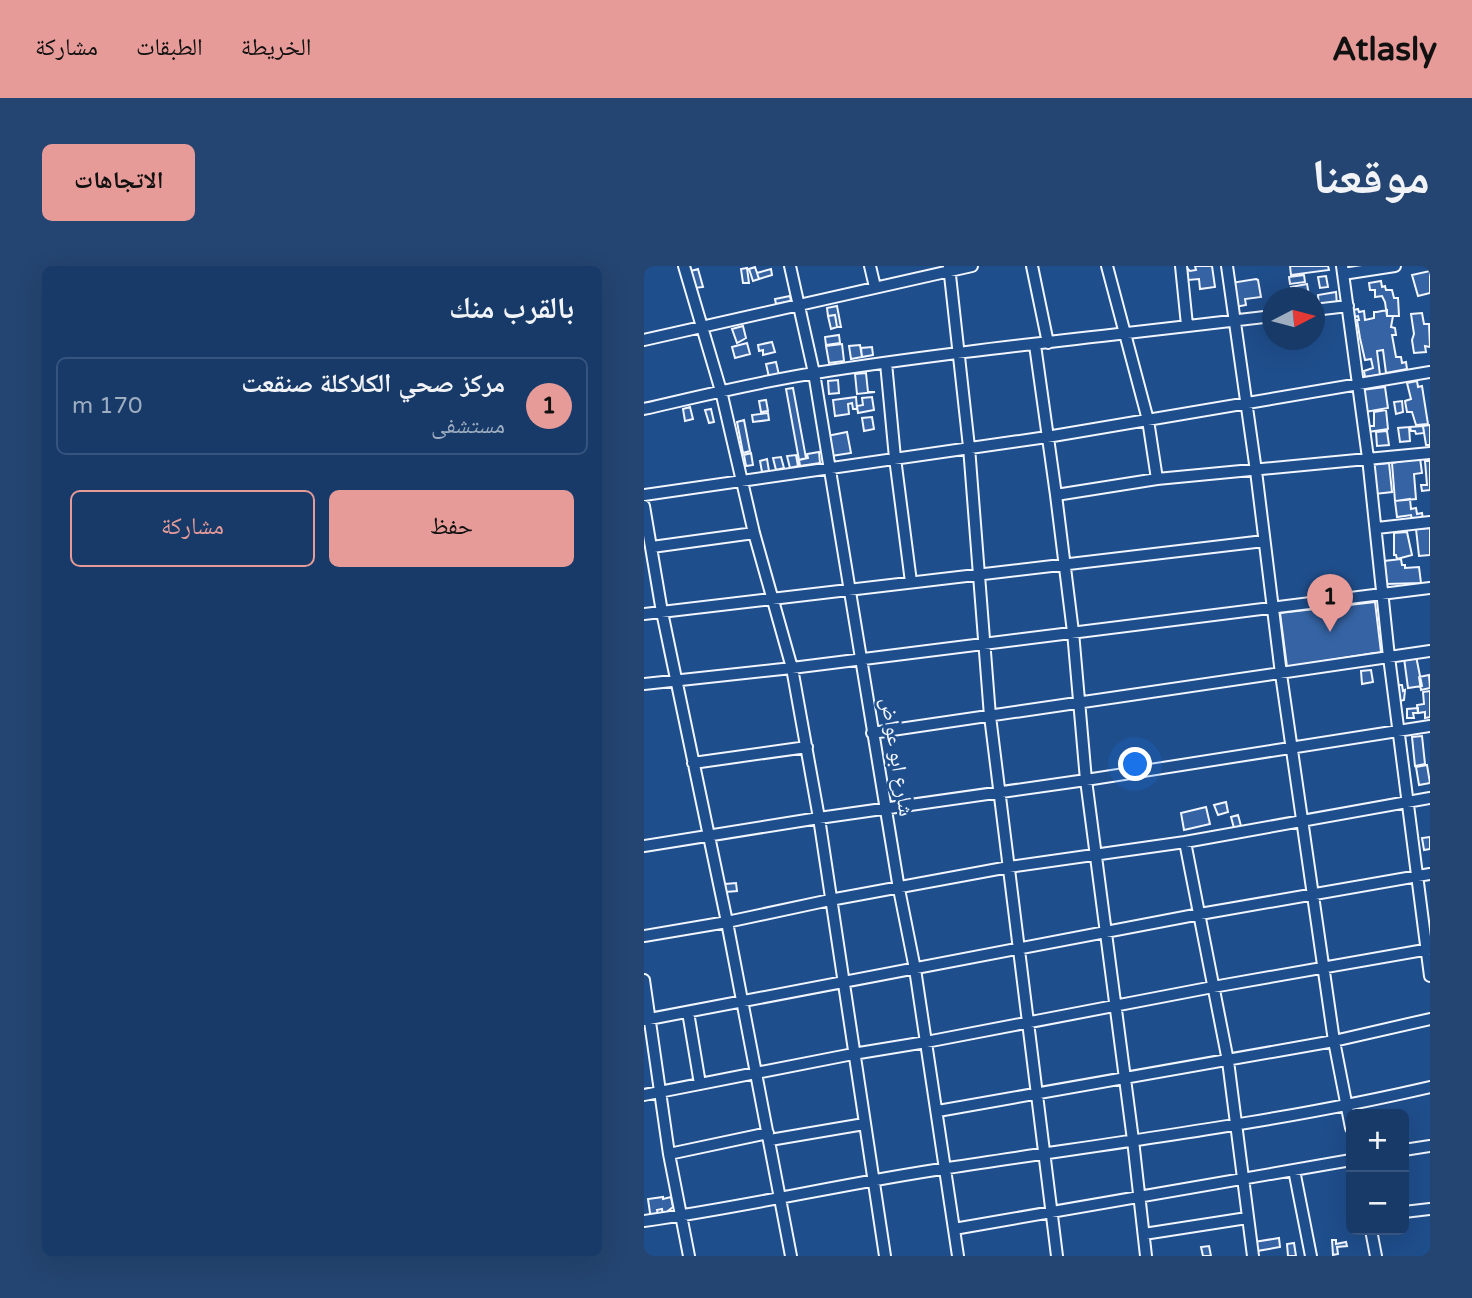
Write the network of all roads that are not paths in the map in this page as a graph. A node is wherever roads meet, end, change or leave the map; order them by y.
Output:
1 (684, 266) edge
2 (790, 266) edge
3 (870, 266) edge
4 (972, 266) edge
5 (1032, 266) edge
6 (1107, 266) edge
7 (1181, 266) edge
8 (1227, 266) edge
9 (1395, 266) edge
10 (950, 268) edge
11 (1343, 270) edge
12 (875, 287) junction
13 (800, 306) junction
14 (1348, 306) junction
15 (1325, 309) edge
16 (1262, 317) edge
17 (1235, 321) junction
18 (1187, 326) junction
19 (703, 328) junction
20 (1125, 332) junction
21 (644, 340) edge
22 (1048, 343) junction
23 (1035, 345) junction
24 (960, 354) junction
25 (887, 363) junction
26 (1430, 372) edge
27 (814, 373) junction
28 (1359, 386) junction
29 (721, 391) junction
30 (1247, 404) junction
31 (644, 410) edge
32 (1148, 419) junction
33 (1047, 438) junction
34 (969, 447) junction
35 (1430, 453) edge
36 (895, 458) junction
37 (1368, 458) junction
38 (829, 470) junction
39 (1256, 471) junction
40 (743, 480) junction
41 (1157, 480) junction
42 (644, 495) edge
43 (1056, 495) junction
44 (644, 506) edge
45 (1430, 522) edge
46 (1377, 527) junction
47 (754, 533) junction
48 (1264, 541) junction
49 (652, 547) junction
50 (1063, 565) junction
51 (978, 574) junction
52 (911, 582) junction
53 (1430, 588) edge
54 (849, 591) junction
55 (1384, 594) junction
56 (773, 600) junction
57 (1272, 608) junction
58 (662, 612) junction
59 (644, 614) edge
60 (1073, 632) junction
61 (985, 642) junction
62 (1430, 651) edge
63 (1389, 657) junction
64 (861, 659) junction
65 (792, 668) junction
66 (1281, 674) junction
67 (677, 679) junction
68 (644, 684) edge
69 (1080, 704) junction
70 (990, 716) junction
71 (1430, 726) edge
72 (1400, 730) junction
73 (872, 733) junction
74 (1292, 746) junction
75 (807, 747) junction
76 (693, 763) junction
77 (1086, 780) junction
78 (999, 793) junction
79 (1430, 798) edge
80 (1408, 802) junction
81 (886, 810) junction
82 (818, 818) junction
83 (1303, 820) junction
84 (709, 836) junction
85 (1185, 842) junction
86 (644, 846) edge
87 (1095, 853) junction
88 (1009, 867) junction
89 (1430, 874) edge
90 (1418, 876) junction
91 (899, 889) junction
92 (1313, 894) junction
93 (830, 900) junction
94 (1200, 914) junction
95 (727, 922) junction
96 (1104, 933) junction
97 (644, 936) edge
98 (1020, 948) junction
99 (1428, 950) edge
100 (915, 968) junction
101 (1324, 968) junction
102 (1430, 976) edge
103 (644, 980) edge
104 (843, 983) junction
105 (1213, 987) junction
106 (743, 1002) junction
107 (1116, 1006) junction
108 (688, 1012) junction
109 (647, 1019) edge
110 (1430, 1019) edge
111 (1028, 1022) junction
112 (1334, 1041) junction
113 (926, 1042) junction
114 (853, 1054) junction
115 (1228, 1060) junction
116 (757, 1074) junction
117 (1125, 1078) junction
118 (701, 1084) junction
119 (1430, 1087) edge
120 (662, 1091) junction
121 (1037, 1093) junction
122 (644, 1095) edge
123 (1347, 1106) junction
124 (1348, 1109) edge
125 (938, 1111) junction
126 (864, 1124) junction
127 (1236, 1126) junction
128 (769, 1136) junction
129 (1133, 1140) junction
130 (1430, 1146) edge
131 (1409, 1149) edge
132 (669, 1154) junction
133 (1045, 1154) junction
134 (1346, 1161) edge
135 (945, 1168) junction
136 (1294, 1170) junction
137 (1242, 1178) junction
138 (874, 1180) junction
139 (1139, 1197) junction
140 (780, 1198) junction
141 (1430, 1209) edge
142 (1409, 1211) edge
143 (1052, 1213) junction
144 (682, 1216) junction
145 (1247, 1219) junction
146 (644, 1221) edge
147 (954, 1229) junction
148 (1144, 1234) junction
149 (1372, 1235) edge
150 (689, 1256) edge
151 (791, 1256) edge
152 (884, 1256) edge
153 (958, 1256) edge
154 (1057, 1256) edge
155 (1146, 1256) edge
156 (1253, 1256) edge
157 (1311, 1256) edge
158 (1376, 1256) edge

1 - 19 street
2 - 13 street, شارع ابو عواض
3 - 12 street
4 - 10 street
5 - 22 street
6 - 20 street
7 - 18 street
8 - 17 street
9 - 11 street
10 - 12 street
10 - 24 street
11 - 14 street
12 - 13 street
13 - 19 street
13 - 27 street, شارع ابو عواض
14 - 15 street
14 - 28 street
16 - 17 street
17 - 18 street
17 - 30 street
18 - 20 street
19 - 21 street
19 - 29 street
20 - 22 street
20 - 32 street
22 - 23 street
23 - 24 street
23 - 33 street
24 - 25 street
24 - 34 street
25 - 27 street
25 - 36 street
26 - 28 street
27 - 29 street
27 - 38 street, شارع ابو عواض
28 - 30 street
28 - 37 street
29 - 31 street
29 - 40 street
30 - 32 street
30 - 39 street
32 - 33 street
32 - 41 street
33 - 34 street
33 - 43 street
34 - 36 street
34 - 51 street
35 - 37 street
36 - 38 street
36 - 52 street
37 - 39 street
37 - 46 street
38 - 40 street
38 - 54 street, شارع ابو عواض
39 - 41 street
39 - 48 street
40 - 42 street
40 - 47 street
41 - 43 street
43 - 50 street
44 - 49 street
45 - 46 street
46 - 55 street
47 - 49 street
47 - 56 street
48 - 50 street
48 - 57 street
49 - 58 street
50 - 51 street
50 - 60 street
51 - 52 street
51 - 61 street
52 - 54 street
53 - 55 street
54 - 56 street
54 - 64 street, شارع ابو عواض
55 - 57 street
55 - 63 street
56 - 58 street
56 - 65 street
57 - 60 street
57 - 66 street
58 - 59 street
58 - 67 street
60 - 61 street
60 - 69 street
61 - 64 street
61 - 70 street
62 - 63 street
63 - 66 street
63 - 72 street
64 - 65 street
64 - 73 street, شارع ابو عواض
65 - 67 street
65 - 75 street
66 - 69 street
66 - 74 street
67 - 68 street
67 - 76 street
69 - 70 street
69 - 77 street
70 - 73 street
70 - 78 street
71 - 72 street
72 - 74 street
72 - 80 street
73 - 81 street, شارع ابو عواض
74 - 77 street
74 - 83 street
75 - 76 street
75 - 82 street
76 - 84 street
77 - 78 street
77 - 87 street
78 - 81 street
78 - 88 street
79 - 80 street
80 - 83 street
80 - 90 street
81 - 82 street
81 - 91 street, شارع ابو عواض
82 - 84 street
82 - 93 street
83 - 85 street
83 - 92 street
84 - 86 street
84 - 95 street
85 - 87 street
85 - 94 street
87 - 88 street
87 - 96 street
88 - 91 street
88 - 98 street
89 - 90 street
90 - 92 street
90 - 99 street
91 - 93 street
91 - 100 street, شارع ابو عواض
92 - 94 street
92 - 101 street
93 - 95 street
93 - 104 street
94 - 96 street
94 - 105 street
95 - 97 street
95 - 106 street
96 - 98 street
96 - 107 street
98 - 100 street
98 - 111 street
99 - 101 street
99 - 102 street
100 - 104 street
100 - 113 street, شارع ابو عواض
101 - 105 street
101 - 112 street
103 - 109 street
104 - 106 street
104 - 114 street
105 - 107 street
105 - 115 street
106 - 108 street
106 - 116 street
107 - 111 street
107 - 117 street
108 - 109 street
108 - 118 street
109 - 120 street
110 - 112 street
111 - 113 street
111 - 121 street
112 - 115 street
112 - 123 street
113 - 114 street
113 - 125 street, شارع ابو عواض
114 - 116 street
114 - 126 street
115 - 117 street
115 - 127 street
116 - 118 street
116 - 128 street
117 - 121 street
117 - 129 street
118 - 120 street
119 - 123 street
120 - 122 street
120 - 132 street
121 - 125 street
121 - 133 street
123 - 124 street
123 - 127 street
125 - 135 street, شارع ابو عواض
126 - 128 street
126 - 138 street
127 - 129 street
127 - 137 street
128 - 132 street
128 - 140 street
129 - 133 street
129 - 139 street
130 - 131 street
132 - 144 street
133 - 135 street
133 - 143 street
134 - 136 street
135 - 138 street
135 - 147 street, شارع ابو عواض
136 - 137 street
136 - 157 street
137 - 139 street
137 - 145 street
138 - 140 street
138 - 152 street
139 - 143 street
139 - 148 street
140 - 144 street
140 - 151 street
141 - 142 street
143 - 147 street
143 - 154 street
144 - 146 street
144 - 150 street
145 - 148 street
145 - 156 street
147 - 153 street, شارع ابو عواض
148 - 155 street
149 - 158 street

